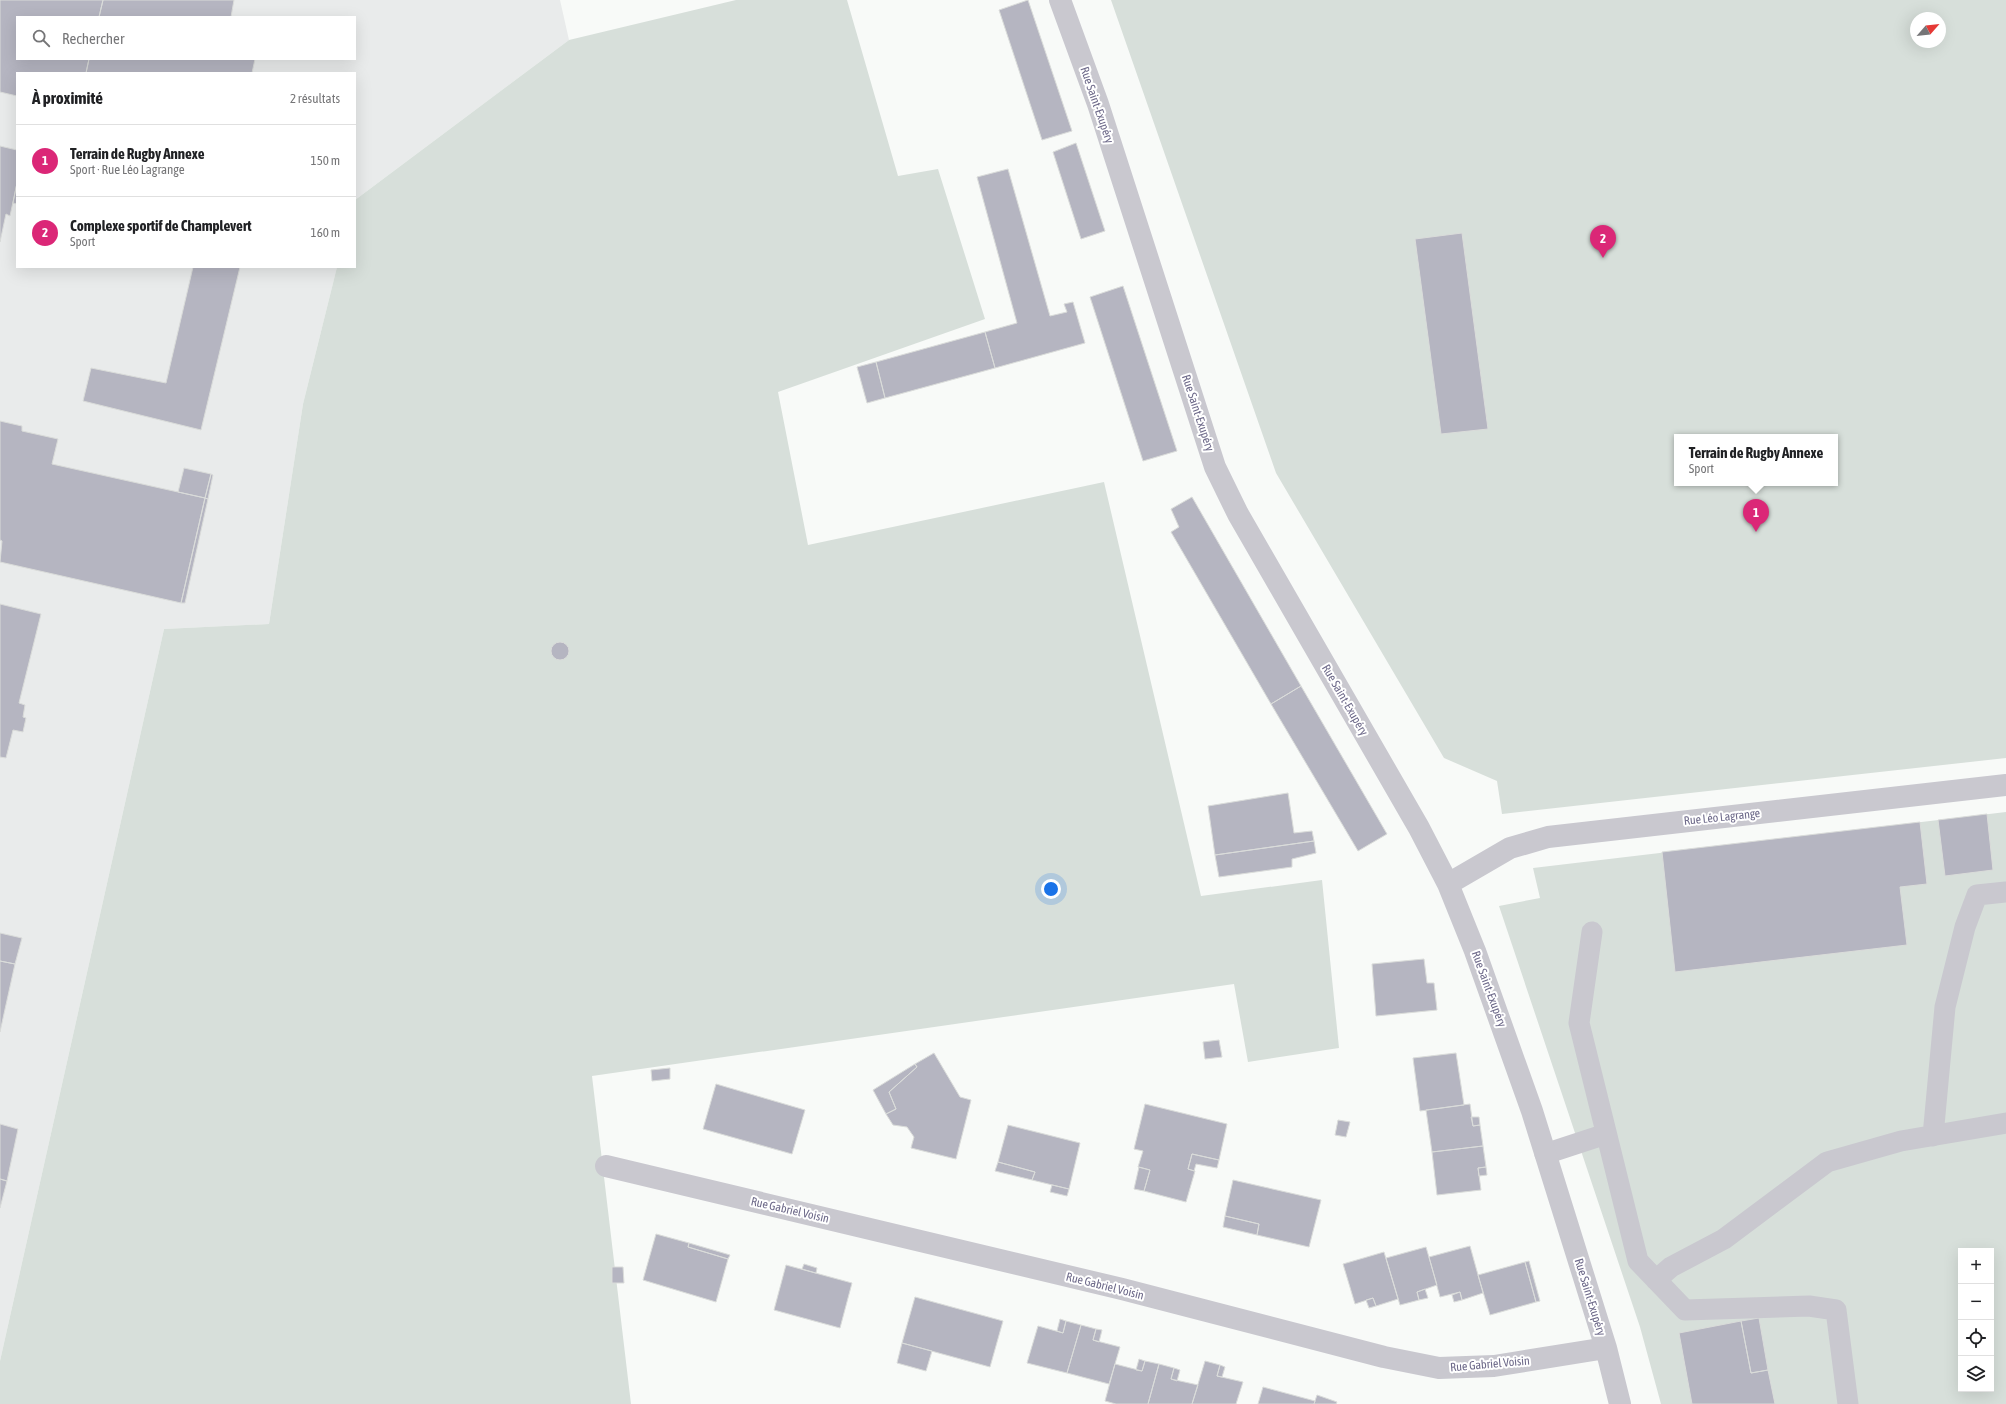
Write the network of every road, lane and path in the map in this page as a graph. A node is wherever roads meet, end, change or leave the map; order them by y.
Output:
1 (1060, 0) edge
2 (2006, 785) edge
3 (1448, 884) junction
4 (2006, 892) edge
5 (1592, 932) dead end
6 (2006, 1123) edge
7 (1606, 1134) junction
8 (1933, 1136) junction
9 (1546, 1154) junction
10 (606, 1166) dead end
11 (1656, 1280) junction
12 (1606, 1348) junction
13 (1620, 1404) edge
14 (1848, 1404) edge

1 - 3 street, Rue Saint-Exupéry
2 - 3 street, Rue Léo Lagrange
3 - 9 street, Rue Saint-Exupéry
4 - 8 lane
5 - 7 lane
6 - 8 lane
7 - 9 lane
7 - 11 lane
8 - 11 lane
9 - 12 street, Rue Saint-Exupéry
10 - 12 street, Rue Gabriel Voisin
11 - 14 lane
12 - 13 street, Rue Saint-Exupéry

